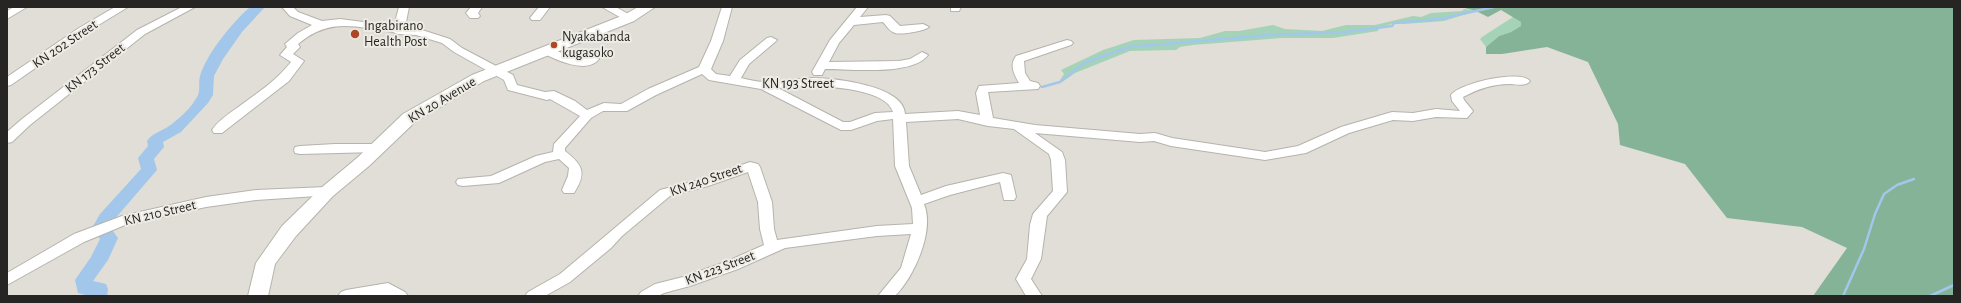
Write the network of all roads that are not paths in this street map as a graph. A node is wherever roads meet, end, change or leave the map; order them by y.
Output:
1 (22, 7) edge
2 (123, 7) edge
3 (190, 7) edge
4 (287, 7) edge
5 (404, 7) edge
6 (545, 7) edge
7 (606, 7) edge
8 (648, 7) edge
9 (727, 7) edge
10 (863, 7) edge
11 (7, 16) edge
12 (536, 18) dead end
13 (629, 18) junction
14 (849, 22) junction
15 (321, 25) junction
16 (923, 27) dead end
17 (398, 31) junction
18 (771, 40) dead end
19 (1067, 44) dead end
20 (546, 50) junction
21 (922, 55) dead end
22 (593, 59) dead end
23 (821, 66) junction
24 (705, 69) junction
25 (497, 70) junction
26 (734, 81) junction
27 (1524, 81) dead end
28 (7, 82) edge
29 (812, 82) junction
30 (764, 86) junction
31 (587, 115) junction
32 (900, 117) junction
33 (988, 122) junction
34 (1017, 127) junction
35 (218, 130) dead end
36 (7, 139) edge
37 (377, 148) junction
38 (300, 150) dead end
39 (562, 154) junction
40 (462, 182) dead end
41 (569, 190) dead end
42 (327, 192) junction
43 (1009, 197) dead end
44 (916, 202) junction
45 (920, 228) junction
46 (772, 247) junction
47 (7, 280) edge
48 (258, 296) edge
49 (346, 296) edge
50 (400, 296) edge
51 (533, 296) edge
52 (646, 296) edge
53 (886, 296) edge
54 (1034, 296) edge

1 - 11 street
2 - 28 street, KN 202 Street
3 - 36 street, KN 173 Street
4 - 15 street
5 - 17 street
6 - 12 street
7 - 13 street
8 - 13 main road, KN 20 Avenue
9 - 24 street
10 - 14 street
13 - 20 main road, KN 20 Avenue
14 - 16 street
14 - 23 street
15 - 17 street
15 - 35 street
17 - 25 street
18 - 26 street
19 - 33 street
20 - 22 street
20 - 25 main road, KN 20 Avenue
21 - 23 street
23 - 29 street
24 - 26 street, KN 193 Street
24 - 31 street
25 - 31 street
25 - 37 main road, KN 20 Avenue
26 - 30 street, KN 193 Street
27 - 34 street
29 - 30 street, KN 193 Street
29 - 32 street, KN 193 Street
30 - 32 street
31 - 39 street
32 - 33 street
32 - 44 street
33 - 34 street
34 - 54 street
37 - 38 street
37 - 42 main road, KN 20 Avenue
39 - 40 street
39 - 41 street
42 - 47 street, KN 210 Street
42 - 48 main road, KN 20 Avenue
43 - 44 street
44 - 45 street
45 - 46 street
45 - 53 street
46 - 51 street, KN 240 Street
46 - 52 street, KN 223 Street
49 - 50 street

